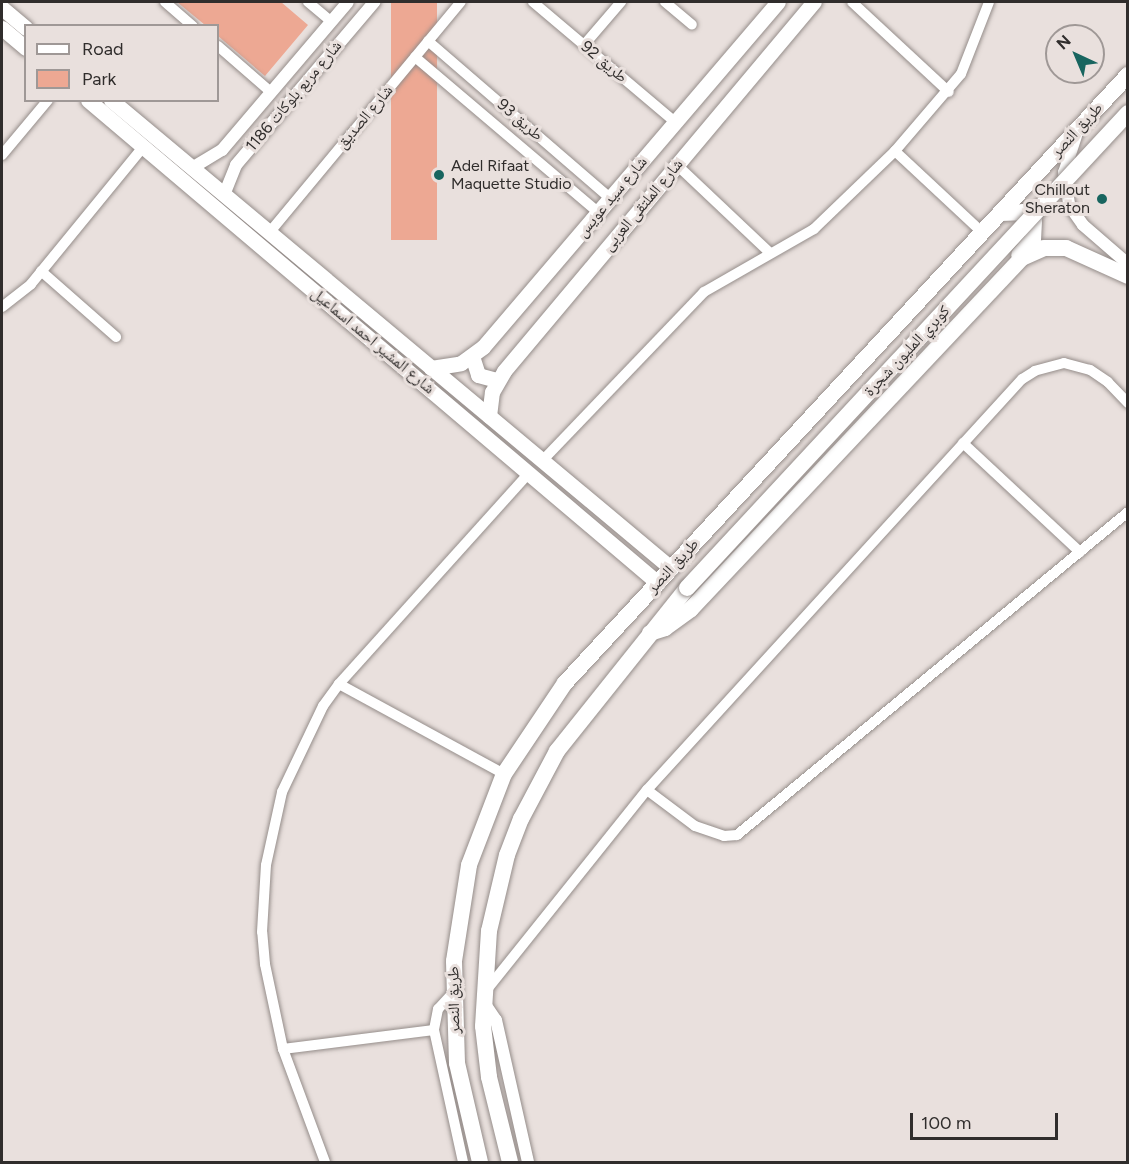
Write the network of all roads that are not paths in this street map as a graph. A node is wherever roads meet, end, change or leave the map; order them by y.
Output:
1 (165, 2) edge
2 (308, 2) edge
3 (374, 2) edge
4 (461, 2) edge
5 (533, 2) edge
6 (621, 2) edge
7 (665, 2) edge
8 (778, 2) edge
9 (814, 2) edge
10 (852, 2) edge
11 (989, 2) edge
12 (344, 5) edge
13 (2, 8) edge
14 (356, 22) junction
15 (191, 24) edge
16 (327, 25) junction
17 (692, 25) dead end
18 (24, 26) edge
19 (2, 28) edge
20 (428, 41) junction
21 (339, 43) junction
22 (584, 45) junction
23 (24, 46) edge
24 (219, 47) edge
25 (415, 57) junction
26 (1128, 75) edge
27 (271, 92) junction
28 (949, 92) junction
29 (46, 102) edge
30 (90, 102) edge
31 (113, 102) edge
32 (1128, 113) edge
33 (675, 122) junction
34 (1080, 126) junction
35 (142, 147) junction
36 (895, 151) junction
37 (2, 155) edge
38 (677, 165) junction
39 (192, 168) junction
40 (224, 195) junction
41 (611, 199) junction
42 (599, 213) junction
43 (1000, 213) junction
44 (982, 232) junction
45 (269, 233) junction
46 (771, 253) junction
47 (1128, 264) edge
48 (1012, 266) junction
49 (41, 271) junction
50 (1128, 276) edge
51 (339, 301) junction
52 (2, 308) edge
53 (116, 338) dead end
54 (472, 356) junction
55 (431, 368) junction
56 (497, 380) junction
57 (1128, 403) edge
58 (489, 416) junction
59 (963, 443) junction
60 (542, 461) junction
61 (530, 473) junction
62 (1128, 512) edge
63 (644, 546) junction
64 (1080, 552) junction
65 (631, 561) junction
66 (671, 568) junction
67 (658, 583) junction
68 (687, 588) joint
69 (650, 633) junction
70 (339, 684) junction
71 (504, 774) junction
72 (647, 790) junction
73 (453, 993) junction
74 (483, 998) junction
75 (434, 1030) junction
76 (283, 1049) junction
77 (322, 1161) edge
78 (462, 1162) edge
79 (480, 1162) edge
80 (510, 1162) edge
81 (528, 1162) edge

1 - 15 street
2 - 16 street
3 - 14 street, شارع مربع بلوكات 1186
4 - 20 street, شارع الصديق
5 - 22 street, طريق 92
6 - 22 street
7 - 17 street
8 - 33 main road, شارع سيد عويس
9 - 38 main road, شارع الملتقى العربى
10 - 28 street
11 - 28 street
12 - 14 street
12 - 16 street, شارع مربع بلوكات 1186
13 - 18 main road
14 - 21 street, شارع مربع بلوكات 1186
16 - 21 street
16 - 27 street, شارع مربع بلوكات 1186
19 - 23 main road
20 - 25 street, شارع الصديق
20 - 41 street, طريق 93
21 - 40 street, شارع مربع بلوكات 1186
22 - 33 street, طريق 92
24 - 27 street
25 - 42 street, طريق 93
25 - 45 street, شارع الصديق
26 - 34 highway, طريق النصر
27 - 39 street, شارع مربع بلوكات 1186
28 - 36 street
29 - 37 street
30 - 35 main road, شارع المشير احمد اسماعيل
31 - 39 main road, شارع المشير احمد اسماعيل
32 - 68 highway, كوبري المليون شجرة, bridge
33 - 41 main road, شارع سيد عويس
34 - 43 highway, طريق النصر
34 - 47 street
35 - 49 street
35 - 51 main road, شارع المشير احمد اسماعيل
36 - 44 street
36 - 46 street
38 - 46 street
38 - 56 main road, شارع الملتقى العربى
39 - 40 main road, شارع المشير احمد اسماعيل
40 - 45 main road, شارع المشير احمد اسماعيل
41 - 42 main road, شارع سيد عويس
42 - 54 main road, شارع سيد عويس
43 - 44 highway, طريق النصر
43 - 48 highway
44 - 66 highway, طريق النصر
45 - 51 main road, شارع المشير احمد اسماعيل
46 - 60 street
48 - 50 highway
48 - 69 highway
49 - 52 street
49 - 53 street
51 - 55 main road, شارع المشير احمد اسماعيل
51 - 61 main road, شارع المشير احمد اسماعيل
54 - 55 main road, شارع سيد عويس
54 - 56 main road
55 - 58 main road, شارع المشير احمد اسماعيل
56 - 58 main road, شارع الملتقى العربى
57 - 59 street
58 - 60 main road, شارع المشير احمد اسماعيل
59 - 64 street
59 - 72 street
60 - 63 main road, شارع المشير احمد اسماعيل
61 - 65 main road, شارع المشير احمد اسماعيل
61 - 70 street
62 - 64 street
63 - 65 main road
63 - 66 main road, شارع المشير احمد اسماعيل
64 - 72 street
65 - 67 main road, شارع المشير احمد اسماعيل
66 - 67 highway, طريق النصر
67 - 71 highway, طريق النصر
68 - 69 highway, طريق النصر
69 - 74 highway, طريق النصر
70 - 71 street
70 - 76 street
71 - 73 highway, طريق النصر
72 - 74 street
73 - 75 street
73 - 79 highway, طريق النصر
74 - 80 highway, طريق النصر
74 - 81 street
75 - 76 street
75 - 78 street
76 - 77 street

